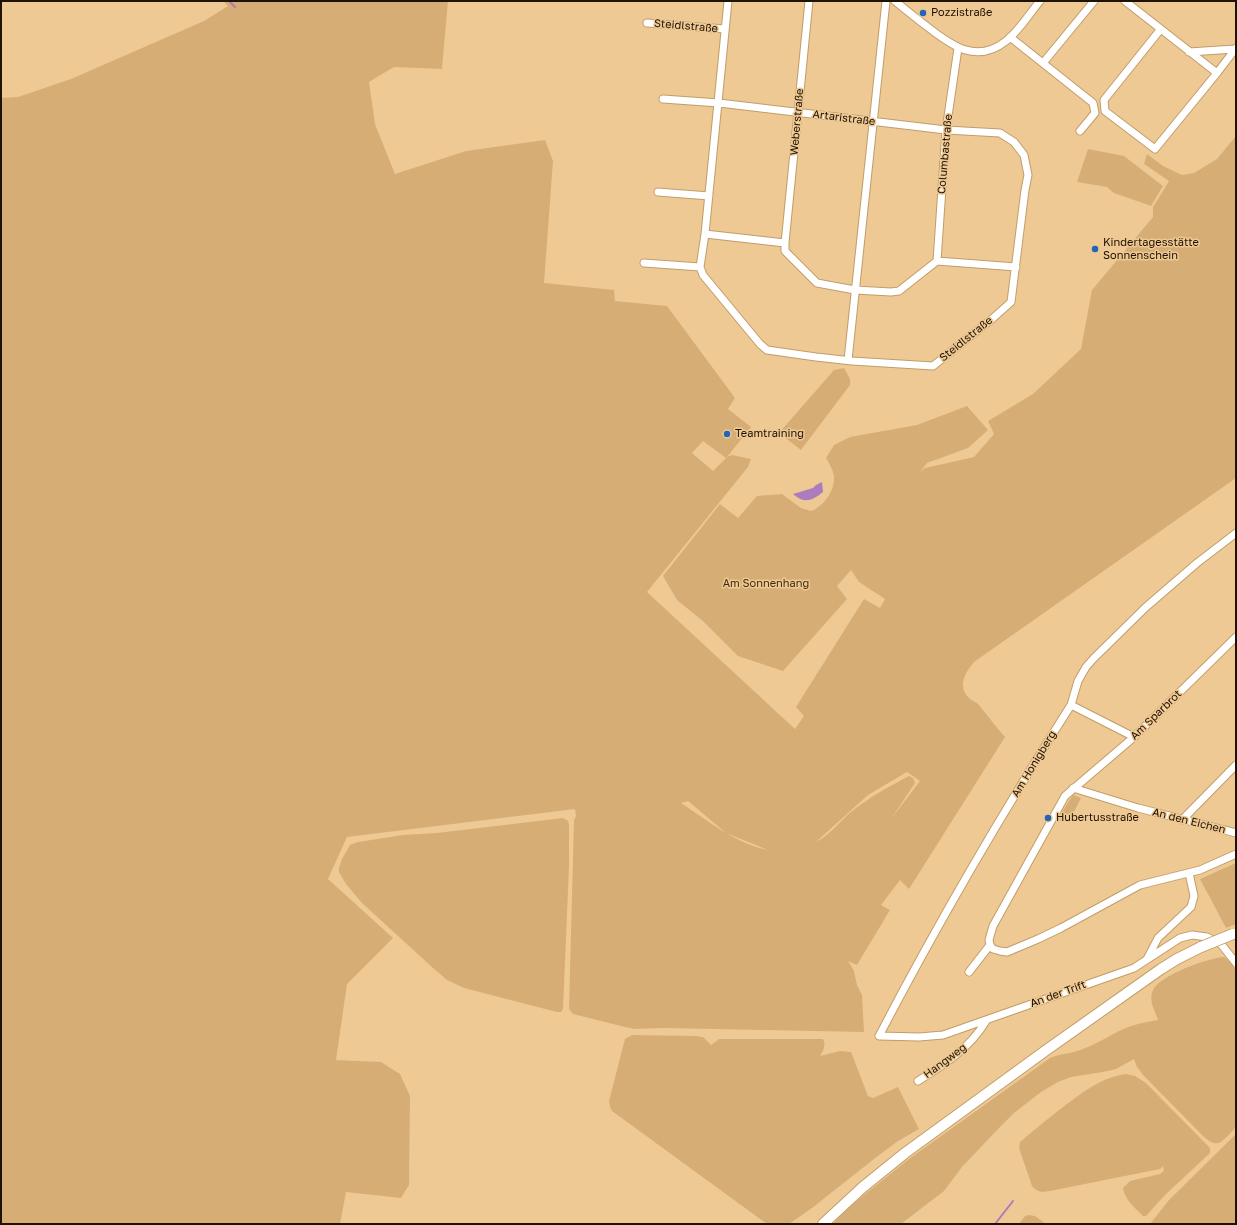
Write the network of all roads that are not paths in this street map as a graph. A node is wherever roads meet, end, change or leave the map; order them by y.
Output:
1 (728, 1) edge
2 (809, 1) edge
3 (886, 1) edge
4 (894, 1) edge
5 (1040, 1) edge
6 (1094, 1) edge
7 (1125, 1) edge
8 (647, 22) dead end
9 (725, 29) junction
10 (1160, 30) junction
11 (1010, 37) junction
12 (958, 48) junction
13 (1235, 48) edge
14 (1189, 52) junction
15 (1043, 63) junction
16 (1217, 73) junction
17 (663, 99) dead end
18 (719, 103) junction
19 (797, 113) junction
20 (873, 121) junction
21 (946, 130) junction
22 (1080, 131) dead end
23 (658, 192) dead end
24 (708, 196) junction
25 (705, 234) junction
26 (785, 243) junction
27 (937, 261) junction
28 (644, 263) dead end
29 (700, 267) junction
30 (1016, 267) junction
31 (855, 290) junction
32 (848, 360) junction
33 (1236, 533) edge
34 (1236, 637) edge
35 (1071, 705) junction
36 (1134, 737) junction
37 (1236, 765) edge
38 (1073, 788) junction
39 (1182, 820) junction
40 (1236, 833) edge
41 (1236, 854) edge
42 (1189, 873) junction
43 (1234, 934) edge
44 (990, 945) junction
45 (1147, 959) junction
46 (1236, 963) edge
47 (969, 972) dead end
48 (986, 1021) junction
49 (879, 1036) joint
50 (918, 1081) dead end
51 (823, 1224) edge

1 - 9 street, Steidlstraße
2 - 19 street, Weberstraße
3 - 20 street
4 - 12 street
5 - 11 street
6 - 15 street
7 - 10 street
8 - 9 street, Steidlstraße
9 - 18 street, Steidlstraße
10 - 14 street
10 - 16 street
11 - 12 street
11 - 15 street
12 - 21 street, Columbastraße
13 - 14 street
13 - 16 street
14 - 16 street
15 - 22 street
17 - 18 street
18 - 19 street, Artaristraße
18 - 24 street, Steidlstraße
19 - 20 street, Artaristraße
19 - 26 street, Weberstraße
20 - 21 street, Artaristraße
20 - 31 street
21 - 27 street, Columbastraße
21 - 30 street, Steidlstraße
23 - 24 street
24 - 25 street, Steidlstraße
25 - 26 street
25 - 29 street, Steidlstraße
26 - 31 street
27 - 30 street
27 - 31 street
28 - 29 street
29 - 32 street, Steidlstraße
30 - 32 street, Steidlstraße
31 - 32 street
33 - 35 street, Am Honigberg
34 - 36 street, Am Sparbrot
35 - 36 street
35 - 49 street, Am Honigberg
36 - 38 street, Am Sparbrot
37 - 39 street
38 - 39 street, An den Eichen
38 - 44 street
39 - 40 street, An den Eichen
41 - 42 street
42 - 44 street
42 - 45 street
43 - 51 main road, bridge
44 - 47 street
45 - 46 street, An der Trift
45 - 48 street, An der Trift
48 - 49 street, An der Trift
48 - 50 street, Hangweg

